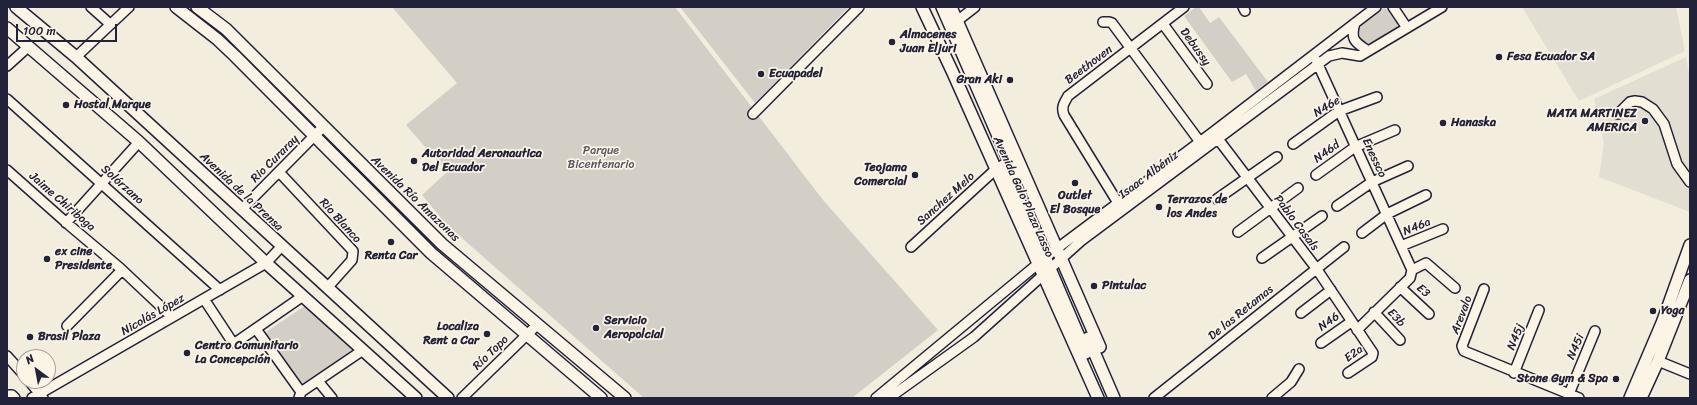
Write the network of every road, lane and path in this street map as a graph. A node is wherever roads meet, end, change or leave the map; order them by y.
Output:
1 (16, 7) edge
2 (91, 7) edge
3 (129, 7) edge
4 (176, 7) edge
5 (197, 7) edge
6 (859, 7) edge
7 (922, 7) edge
8 (930, 7) edge
9 (942, 7) edge
10 (950, 7) edge
11 (975, 7) edge
12 (1184, 7) edge
13 (1376, 7) edge
14 (1393, 7) edge
15 (1442, 7) edge
16 (957, 21) junction
17 (1103, 22) dead end
18 (1355, 23) junction
19 (110, 24) junction
20 (1163, 24) junction
21 (7, 28) edge
22 (1407, 28) junction
23 (28, 47) junction
24 (1130, 49) junction
25 (1368, 52) junction
26 (1313, 56) junction
27 (76, 57) junction
28 (1317, 64) junction
29 (7, 66) edge
30 (1207, 84) dead end
31 (1377, 97) dead end
32 (7, 99) edge
33 (1339, 111) junction
34 (753, 114) dead end
35 (1618, 114) dead end
36 (324, 126) junction
37 (1395, 130) dead end
38 (315, 135) junction
39 (1216, 136) junction
40 (139, 142) junction
41 (1294, 144) dead end
42 (1202, 145) junction
43 (1355, 147) junction
44 (1276, 157) dead end
45 (1408, 166) dead end
46 (996, 169) junction
47 (7, 170) edge
48 (279, 172) junction
49 (1316, 175) dead end
50 (1248, 178) junction
51 (1372, 182) junction
52 (1690, 182) edge
53 (101, 183) junction
54 (1298, 188) dead end
55 (1426, 195) dead end
56 (1217, 199) dead end
57 (1118, 203) junction
58 (1337, 206) dead end
59 (242, 209) junction
60 (1270, 209) junction
61 (402, 214) junction
62 (1387, 214) junction
63 (1322, 216) dead end
64 (66, 223) junction
65 (1443, 229) dead end
66 (1238, 232) dead end
67 (1362, 233) dead end
68 (1292, 238) junction
69 (1690, 244) edge
70 (1401, 246) junction
71 (281, 247) junction
72 (911, 247) dead end
73 (1344, 247) dead end
74 (1262, 258) dead end
75 (1050, 261) junction
76 (266, 263) junction
77 (1316, 268) junction
78 (122, 270) junction
79 (1412, 270) junction
80 (1690, 280) edge
81 (1400, 287) junction
82 (327, 288) junction
83 (1455, 288) dead end
84 (1484, 289) dead end
85 (220, 290) junction
86 (1331, 290) junction
87 (303, 296) junction
88 (204, 299) junction
89 (1539, 310) dead end
90 (1301, 312) dead end
91 (1374, 312) junction
92 (1429, 314) dead end
93 (172, 317) junction
94 (1351, 322) junction
95 (537, 325) junction
96 (67, 326) dead end
97 (256, 329) junction
98 (1356, 330) junction
99 (1595, 331) dead end
100 (527, 334) junction
101 (1400, 340) dead end
102 (1321, 343) dead end
103 (363, 350) junction
104 (1374, 355) joint
105 (7, 356) edge
106 (1658, 361) junction
107 (16, 366) edge
108 (1299, 369) dead end
109 (1348, 373) dead end
110 (1514, 373) junction
111 (1690, 374) edge
112 (318, 381) junction
113 (899, 385) junction
114 (1569, 394) junction
115 (7, 395) edge
116 (300, 395) edge
117 (39, 397) edge
118 (15, 398) edge
119 (332, 398) edge
120 (416, 398) edge
121 (448, 398) edge
122 (462, 398) edge
123 (601, 398) edge
124 (625, 398) edge
125 (876, 398) edge
126 (889, 398) edge
127 (1098, 398) edge
128 (1105, 398) edge
129 (1114, 398) edge
130 (1122, 398) edge
131 (1154, 398) edge
132 (1272, 398) edge
133 (1579, 398) edge
134 (1630, 398) edge
135 (1641, 398) edge

1 - 27 main road, Avenida de la Prensa
2 - 19 street
3 - 19 street
4 - 38 main road, Avenida Río Amazonas
5 - 36 main road, Avenida Río Amazonas
6 - 34 street
7 - 46 main road, Avenida Galo Plaza Lasso
8 - 75 main road, Avenida Galo Plaza Lasso
9 - 75 main road, Avenida Galo Plaza Lasso
10 - 16 main road, Avenida Galo Plaza Lasso
11 - 16 street
12 - 20 street, Beethoven
13 - 18 street, Isaac Albéniz
14 - 22 street
15 - 22 street, Isaac Albéniz
16 - 75 main road, Avenida Galo Plaza Lasso
17 - 24 street
18 - 25 street
18 - 26 street, Isaac Albéniz
19 - 27 street
20 - 24 street, Beethoven
20 - 30 street, Debussy
21 - 23 main road
22 - 25 street, Isaac Albéniz
23 - 29 street
23 - 40 main road
24 - 42 street
24 - 57 street, Beethoven
25 - 28 street, Isaac Albéniz
26 - 28 street, Enessco
26 - 39 street, Isaac Albéniz
27 - 59 main road, Avenida de la Prensa
28 - 33 street, Enessco
28 - 39 street, Isaac Albéniz
31 - 33 street, N46e
32 - 53 street, Solórzano
33 - 41 street, N46e
33 - 43 street, Enessco
35 - 52 street
36 - 38 street, Rio Curaray
36 - 61 main road, Avenida Río Amazonas
37 - 43 street, N46d
38 - 48 street, Rio Curaray
38 - 61 main road, Avenida Río Amazonas
39 - 42 street, Isaac Albéniz
39 - 50 street, Pablo Casals
40 - 53 street
40 - 76 main road
42 - 57 street, Isaac Albéniz
42 - 75 street, Isaac Albéniz
43 - 49 street, N46d
43 - 51 street, Enessco
44 - 50 street
45 - 51 street
46 - 72 street, Sanchez Melo
46 - 75 main road, Avenida Galo Plaza Lasso
47 - 64 street, Jaime Chiriboga
48 - 59 street, Rio Curaray
48 - 82 street, Rio Blanco
50 - 56 street
50 - 60 street, Pablo Casals
51 - 58 street
51 - 62 street, Enessco
53 - 64 street
53 - 85 street, Solórzano
54 - 60 street
55 - 62 street
57 - 75 street, Isaac Albéniz
59 - 71 main road, Avenida de la Prensa
60 - 66 street
60 - 68 street, Pablo Casals
61 - 95 main road, Avenida Río Amazonas
61 - 100 main road, Avenida Río Amazonas
62 - 67 street
62 - 70 street, Enessco
63 - 68 street
64 - 78 street, Jaime Chiriboga
65 - 70 street, N46a
68 - 74 street
68 - 77 street, Pablo Casals
69 - 134 main road
70 - 79 street, Enessco
71 - 76 street, Nicolás López
71 - 82 main road, Avenida de la Prensa
73 - 77 street, De las Retamas
75 - 113 street, Isaac Albéniz
75 - 113 street, Isaac Albéniz
75 - 127 main road, Avenida Galo Plaza Lasso
75 - 128 main road, Avenida Galo Plaza Lasso
75 - 129 main road, Avenida Galo Plaza Lasso
75 - 130 main road, Avenida Galo Plaza Lasso
76 - 85 street, Nicolás López
76 - 87 main road
77 - 86 street, Pablo Casals
77 - 131 street, De las Retamas
78 - 93 street, Jaime Chiriboga
78 - 96 street
79 - 81 street
79 - 83 street
80 - 106 main road
81 - 91 street
81 - 92 street, E3
82 - 121 main road, Avenida de la Prensa
84 - 110 street, Arevalo
85 - 88 street, Nicolás López
86 - 90 street
86 - 94 street, Pablo Casals
87 - 97 street
87 - 103 main road
88 - 93 street, Nicolás López
88 - 97 street
89 - 110 street, N45j
91 - 98 street
91 - 101 street, E3b
93 - 117 street, Nicolás López
94 - 98 street, Pablo Casals
94 - 102 street, N46
95 - 100 street, Río Topo
95 - 124 main road, Avenida Río Amazonas
97 - 116 street
98 - 104 street, Pablo Casals
99 - 114 street, N45i
100 - 122 street, Río Topo
100 - 123 main road, Avenida Río Amazonas
103 - 112 street
103 - 120 main road
104 - 109 street, E2a
105 - 107 street
106 - 111 street
106 - 135 main road
108 - 132 street
110 - 114 street
112 - 116 street
112 - 119 street
113 - 125 street, Isaac Albéniz
113 - 126 street, Isaac Albéniz
114 - 133 street
115 - 118 street

